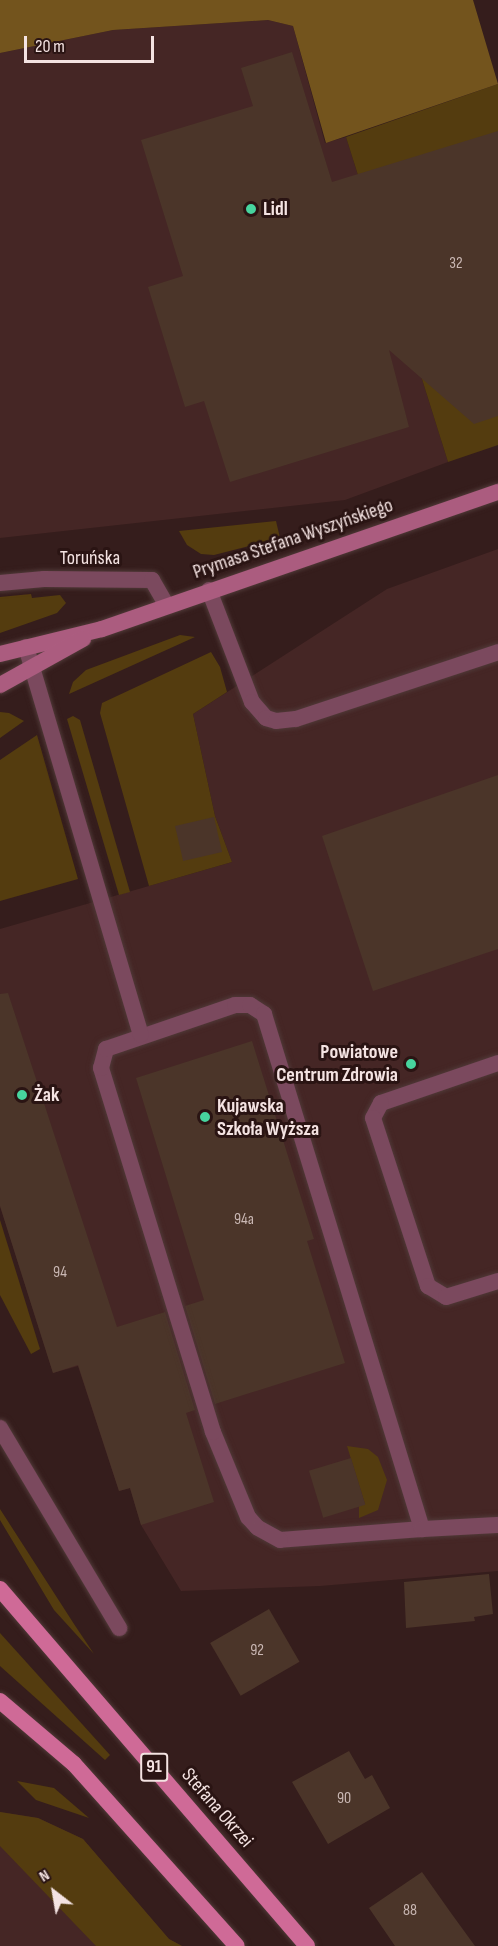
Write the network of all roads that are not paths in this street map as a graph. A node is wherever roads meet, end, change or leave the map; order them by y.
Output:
1 (498, 492) edge
2 (0, 583) edge
3 (209, 590) junction
4 (166, 604) junction
5 (102, 628) junction
6 (26, 647) junction
7 (498, 652) edge
8 (0, 654) edge
9 (32, 667) junction
10 (0, 685) edge
11 (141, 1034) junction
12 (498, 1063) edge
13 (498, 1281) edge
14 (0, 1428) edge
15 (498, 1525) edge
16 (422, 1528) junction
17 (0, 1589) edge
18 (119, 1628) dead end
19 (0, 1701) edge
20 (237, 1946) edge
21 (307, 1946) edge

1 - 3 main road, Prymasa Stefana Wyszyńskiego
2 - 4 street, Toruńska
3 - 4 main road, Prymasa Stefana Wyszyńskiego
3 - 7 street
4 - 5 main road, Prymasa Stefana Wyszyńskiego
5 - 6 main road, Prymasa Stefana Wyszyńskiego
5 - 9 main road, Prymasa Stefana Wyszyńskiego
6 - 8 main road, Prymasa Stefana Wyszyńskiego
6 - 9 street
9 - 10 main road, Prymasa Stefana Wyszyńskiego
9 - 11 street
11 - 16 street
11 - 16 street
12 - 13 street
14 - 18 street
15 - 16 street
17 - 21 main road, Stefana Okrzei / 91
19 - 20 main road

